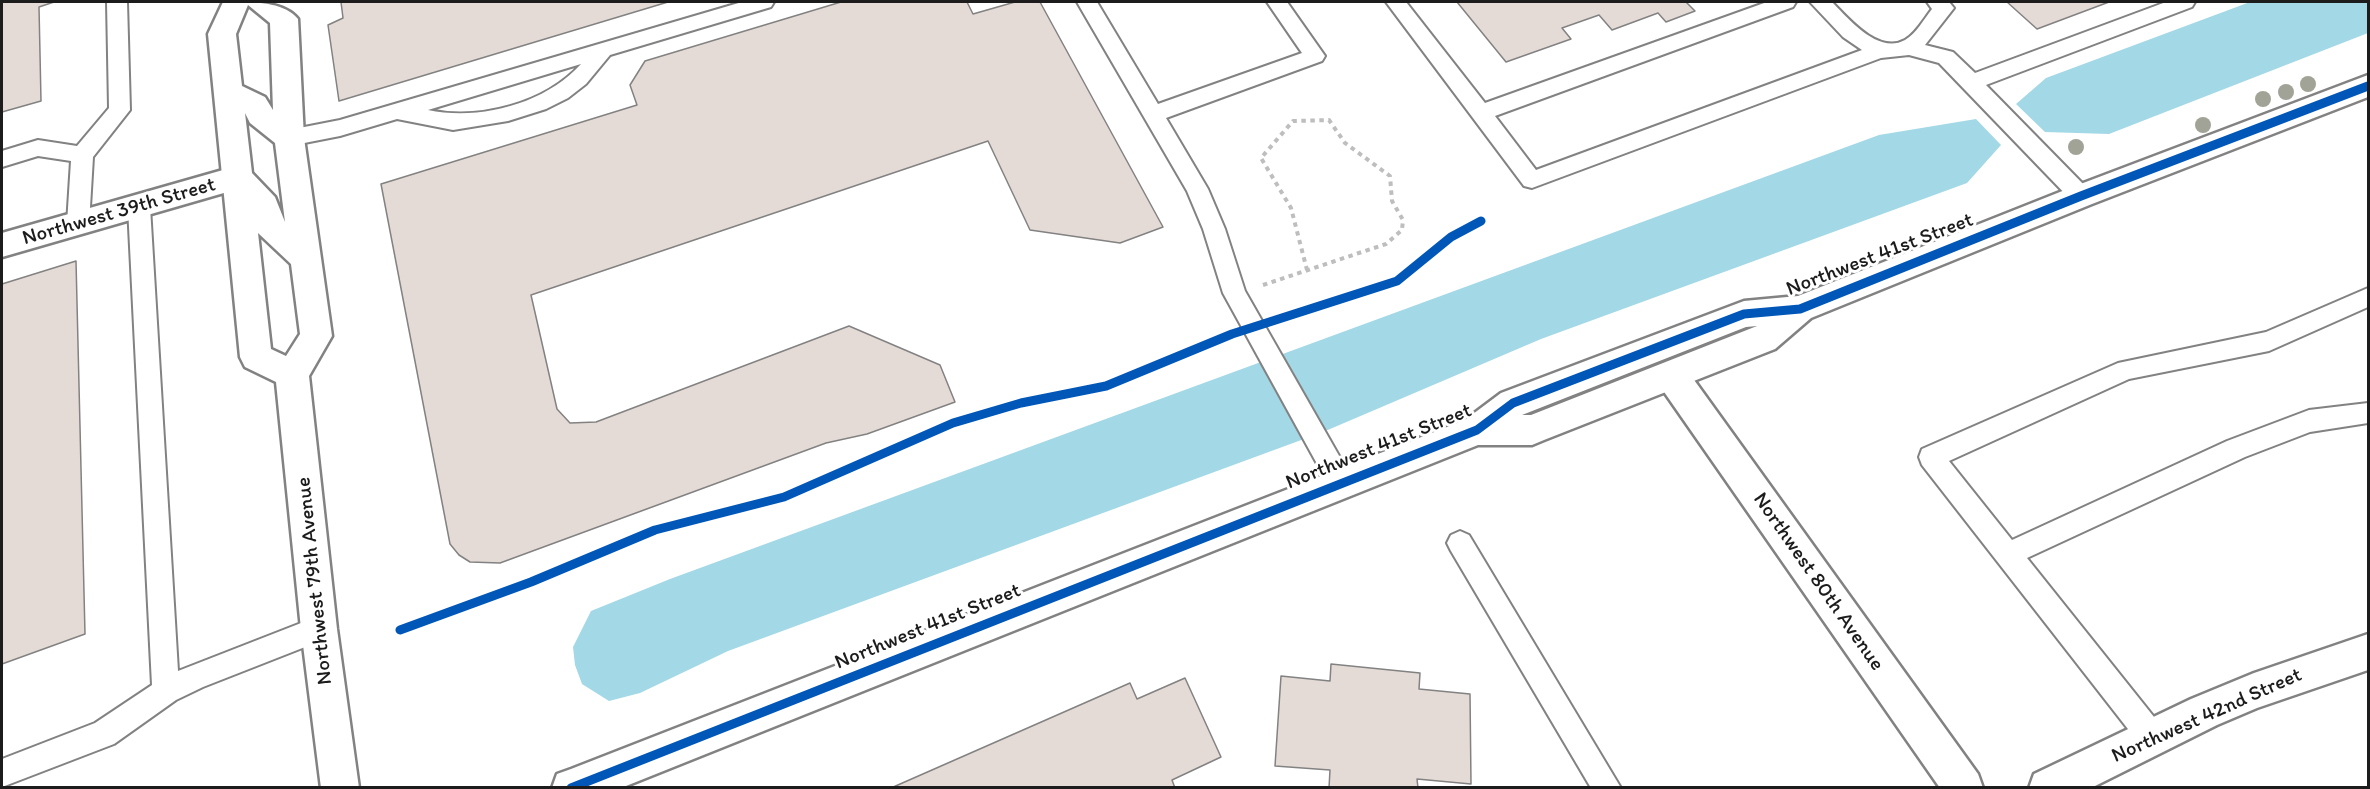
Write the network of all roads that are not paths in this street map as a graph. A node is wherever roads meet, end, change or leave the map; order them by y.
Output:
1 (117, 2) edge
2 (236, 2) edge
3 (260, 2) edge
4 (764, 2) edge
5 (1087, 2) edge
6 (1277, 2) edge
7 (1396, 2) edge
8 (1786, 2) edge
9 (1820, 2) edge
10 (1936, 2) edge
11 (2185, 2) edge
12 (1909, 48) junction
13 (603, 50) junction
14 (1880, 51) junction
15 (1971, 83) junction
16 (2368, 86) edge
17 (228, 92) junction
18 (398, 112) junction
19 (1481, 113) junction
20 (1154, 114) junction
21 (289, 138) junction
22 (82, 155) junction
23 (2, 159) edge
24 (237, 178) junction
25 (2081, 196) junction
26 (139, 207) junction
27 (78, 224) junction
28 (2, 245) edge
29 (305, 258) junction
30 (2368, 297) edge
31 (1800, 309) junction
32 (292, 374) junction
33 (1672, 376) junction
34 (2368, 413) edge
35 (1477, 430) junction
36 (1334, 471) junction
37 (1460, 543) dead end
38 (2007, 555) junction
39 (319, 629) junction
40 (2368, 652) edge
41 (166, 691) junction
42 (2152, 737) junction
43 (2, 773) edge
44 (340, 788) edge
45 (571, 788) edge
46 (1607, 788) edge
47 (1964, 788) edge
48 (2048, 788) edge

1 - 22 lane
2 - 17 street
3 - 21 street
4 - 13 lane
5 - 20 lane
6 - 20 lane
7 - 19 lane
8 - 19 lane
9 - 14 lane
10 - 12 lane
11 - 15 lane
12 - 14 lane
12 - 15 lane
13 - 18 lane
13 - 18 lane
14 - 19 lane
15 - 25 lane
16 - 25 street, Northwest 41st Street
17 - 21 street
17 - 24 street
18 - 21 lane
20 - 36 lane
21 - 29 street
22 - 23 lane
22 - 27 lane
24 - 26 street, Northwest 39th Street
24 - 29 street
24 - 32 street
25 - 31 street, Northwest 41st Street
26 - 27 street, Northwest 39th Street
26 - 41 lane
27 - 28 street, Northwest 39th Street
29 - 32 street
30 - 38 lane
31 - 33 street, Northwest 41st Street
31 - 35 street, Northwest 41st Street
32 - 39 street, Northwest 79th Avenue
33 - 35 street, Northwest 41st Street
33 - 47 street, Northwest 80th Avenue
34 - 38 lane
35 - 36 street, Northwest 41st Street
36 - 45 street, Northwest 41st Street
37 - 46 lane
38 - 42 lane
39 - 41 lane
39 - 44 street, Northwest 79th Avenue
40 - 42 street, Northwest 42nd Street
41 - 43 lane
42 - 48 street, Northwest 42nd Street

